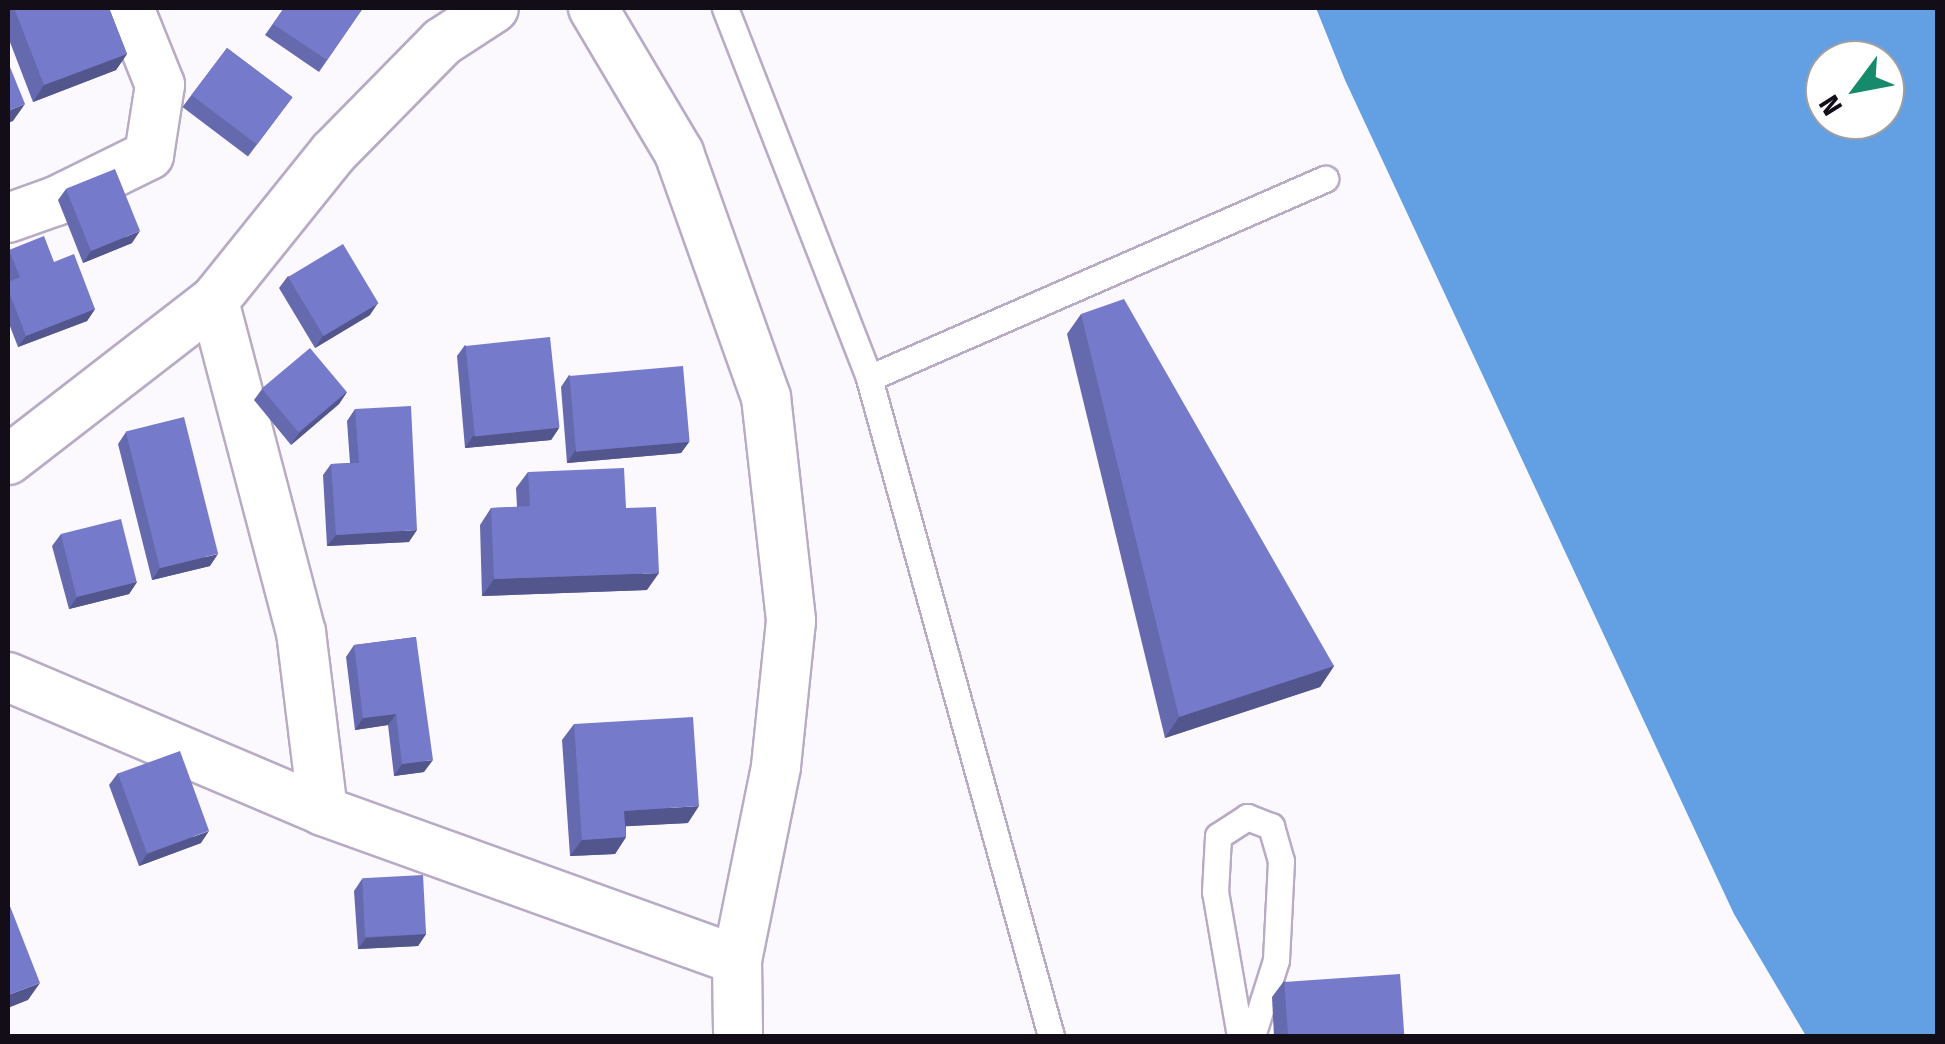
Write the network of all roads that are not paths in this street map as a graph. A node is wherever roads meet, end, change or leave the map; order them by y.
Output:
1 (129, 8) edge
2 (494, 8) edge
3 (593, 8) edge
4 (725, 8) edge
5 (1326, 179) dead end
6 (8, 218) edge
7 (214, 301) junction
8 (869, 378) junction
9 (8, 460) edge
10 (8, 677) edge
11 (323, 810) junction
12 (737, 960) junction
13 (738, 1036) edge
14 (1051, 1036) edge
15 (1240, 1036) edge
16 (1252, 1036) edge

1 - 6 street
2 - 7 street
3 - 12 street
4 - 8 lane
5 - 8 lane
7 - 9 street
7 - 11 street
8 - 14 lane
10 - 11 street
11 - 12 street
12 - 13 street
15 - 16 lane

